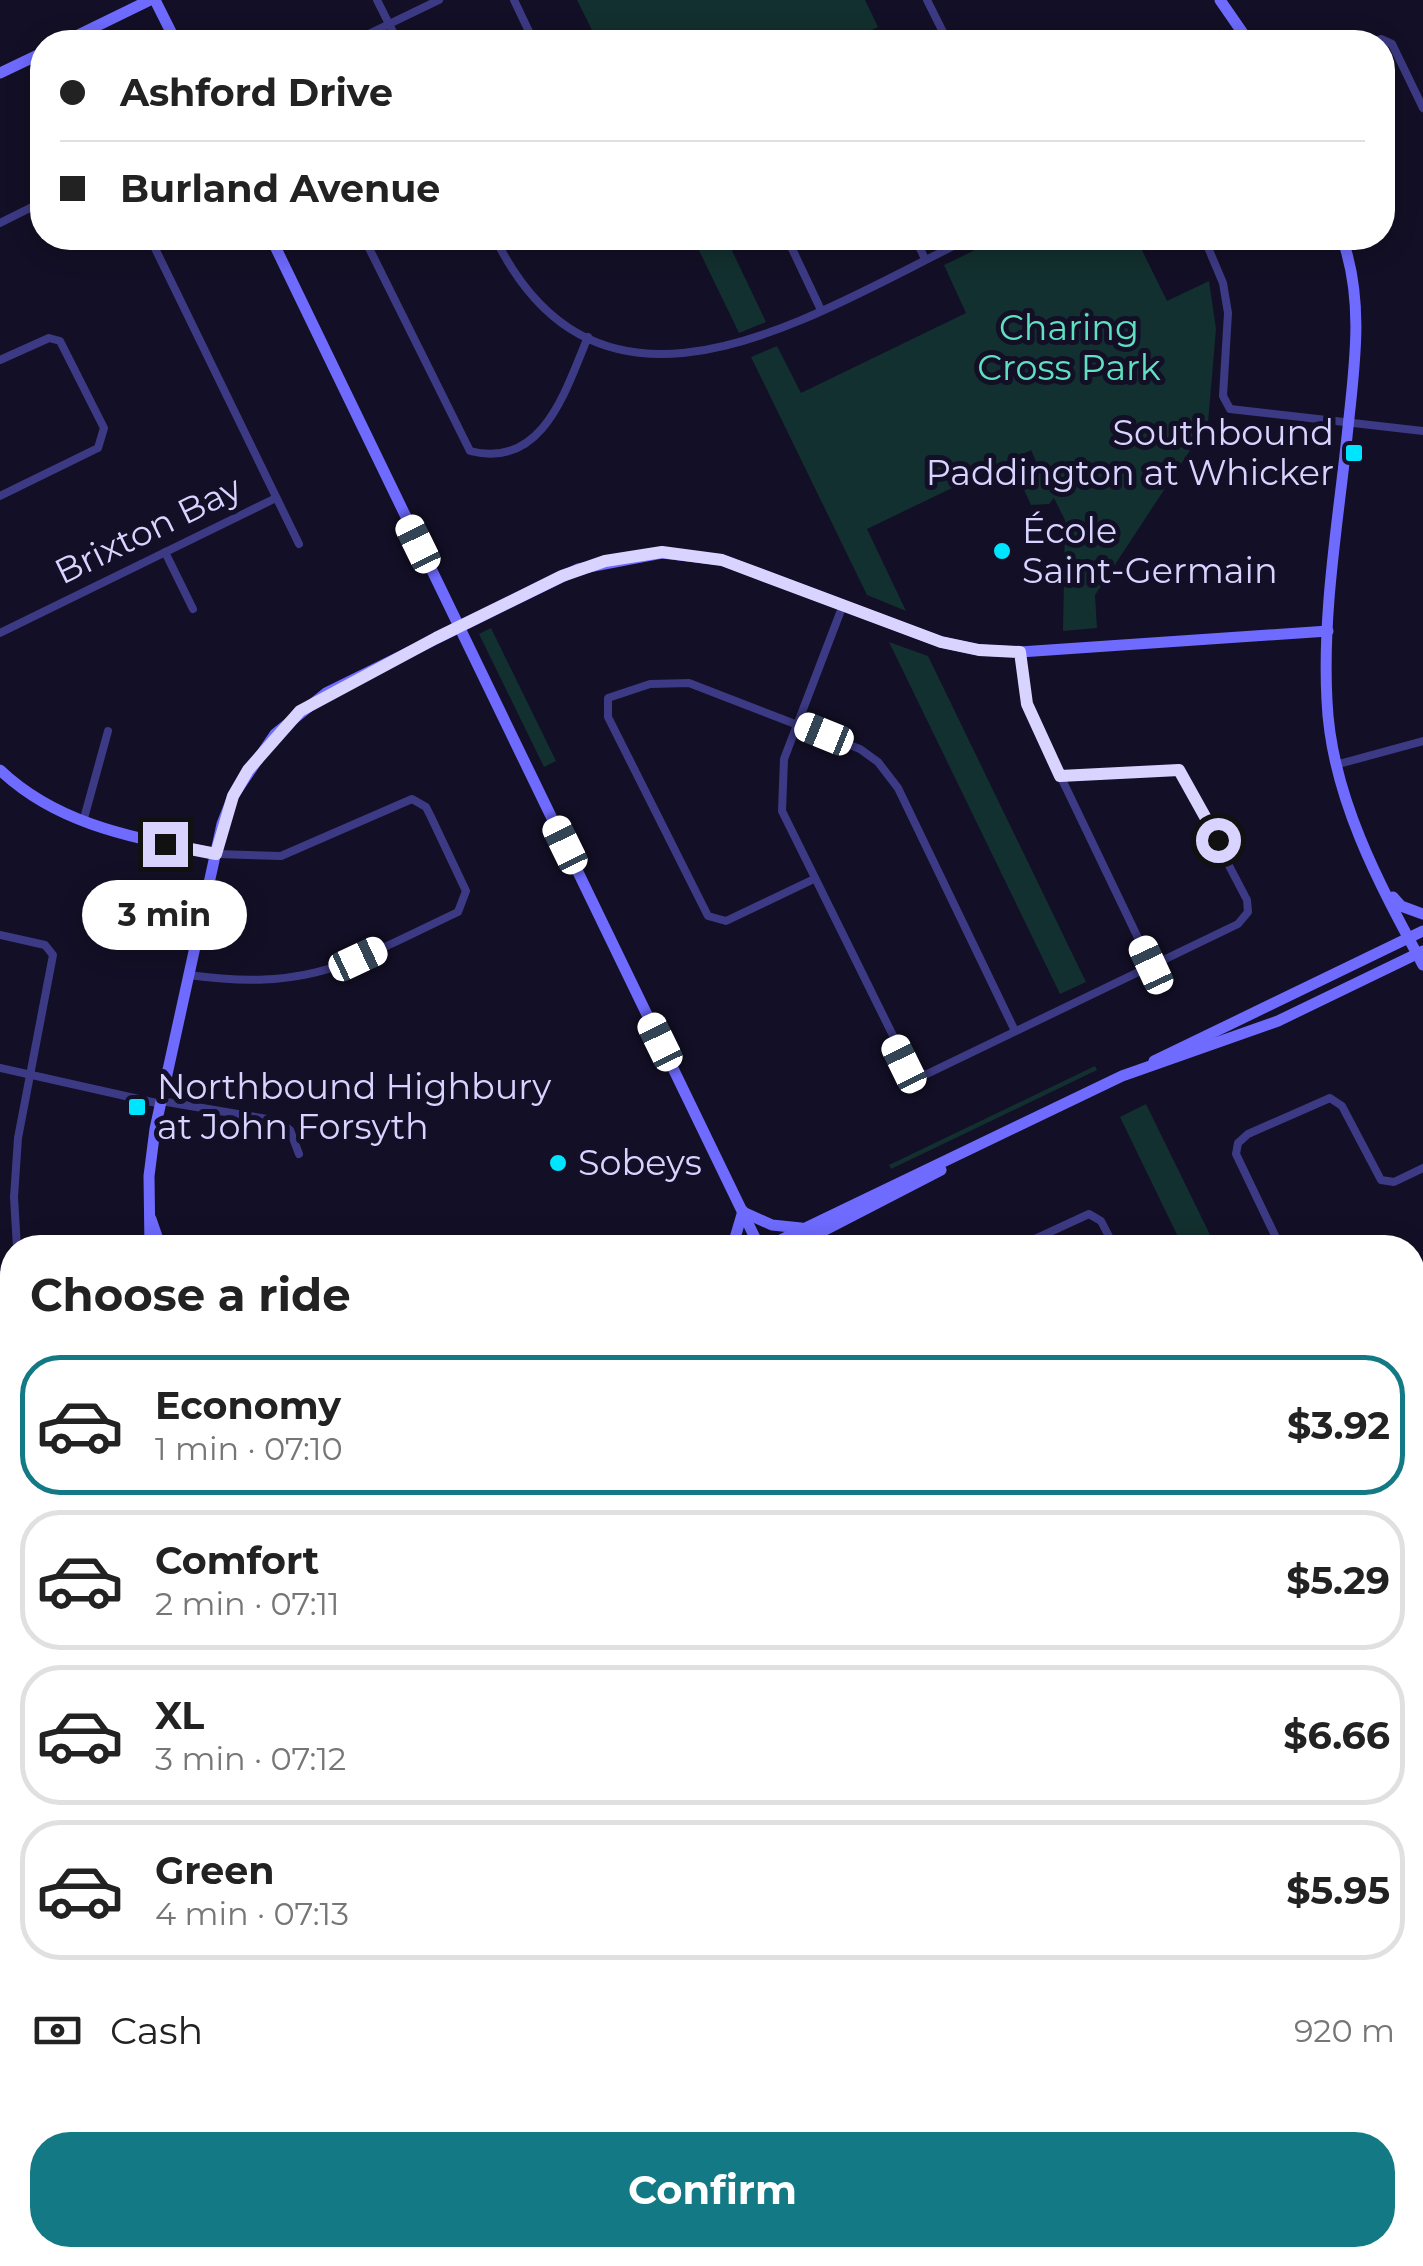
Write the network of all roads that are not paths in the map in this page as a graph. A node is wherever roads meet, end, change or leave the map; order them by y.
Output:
1 (153, 0) edge
2 (377, 0) edge
3 (439, 0) edge
4 (514, 0) edge
5 (927, 0) edge
6 (1220, 0) edge
7 (389, 25) junction
8 (89, 30) edge
9 (169, 30) edge
10 (378, 30) edge
11 (392, 30) edge
12 (528, 30) edge
13 (942, 30) edge
14 (1241, 30) edge
15 (1395, 50) edge
16 (30, 59) edge
17 (0, 73) edge
18 (1423, 108) edge
19 (30, 208) edge
20 (0, 223) edge
21 (156, 250) edge
22 (277, 250) edge
23 (370, 250) edge
24 (500, 250) edge
25 (793, 250) edge
26 (921, 250) edge
27 (944, 250) edge
28 (1209, 250) edge
29 (1345, 250) edge
30 (925, 259) junction
31 (821, 310) junction
32 (588, 336) junction
33 (0, 360) edge
34 (1349, 424) junction
35 (1423, 431) edge
36 (0, 496) edge
37 (276, 498) junction
38 (299, 544) dead end
39 (165, 552) junction
40 (843, 605) junction
41 (193, 609) dead end
42 (458, 626) junction
43 (1328, 631) junction
44 (0, 633) edge
45 (1020, 652) junction
46 (797, 724) junction
47 (108, 731) dead end
48 (1423, 741) edge
49 (1335, 764) junction
50 (0, 770) edge
51 (1060, 776) junction
52 (83, 822) junction
53 (216, 854) junction
54 (814, 878) junction
55 (1383, 886) junction
56 (1423, 914) edge
57 (1423, 931) edge
58 (0, 935) edge
59 (1409, 938) junction
60 (1421, 956) edge
61 (1151, 965) junction
62 (189, 974) junction
63 (1015, 1031) junction
64 (0, 1068) edge
65 (1142, 1069) junction
66 (30, 1075) junction
67 (161, 1102) junction
68 (969, 1151) junction
69 (299, 1154) dead end
70 (1423, 1168) edge
71 (742, 1211) junction
72 (150, 1217) junction
73 (806, 1228) junction
74 (17, 1235) edge
75 (150, 1235) edge
76 (156, 1235) edge
77 (736, 1235) edge
78 (755, 1235) edge
79 (791, 1235) edge
80 (818, 1235) edge
81 (1043, 1235) edge
82 (1108, 1235) edge
83 (1275, 1235) edge

1 - 8 street
1 - 9 street
2 - 7 street
3 - 7 street
4 - 12 street
5 - 13 street
6 - 14 street
7 - 10 street
7 - 11 street
15 - 18 street
16 - 17 street
19 - 20 street
21 - 37 street, Brixton Bay
22 - 42 street
23 - 32 street
24 - 32 street
25 - 31 street
26 - 30 street
27 - 30 street
28 - 34 street
29 - 34 street
30 - 31 street
31 - 32 street
33 - 36 street
34 - 35 street
34 - 43 street
37 - 38 street
37 - 39 street, Brixton Bay
39 - 41 street
39 - 44 street, Brixton Bay
40 - 42 street
40 - 45 street
40 - 46 street
42 - 53 street
42 - 71 street
43 - 45 street
43 - 49 street
45 - 51 street
46 - 54 street
46 - 54 street
46 - 63 street
47 - 52 street
48 - 49 street
49 - 55 street
50 - 52 street
51 - 61 street
51 - 61 street
52 - 53 street
53 - 62 street
53 - 62 street
54 - 63 street
55 - 56 street
55 - 59 street
57 - 59 street
58 - 66 street
59 - 60 street
59 - 65 street
60 - 65 street
61 - 63 street
62 - 67 street
64 - 66 street
65 - 68 street
66 - 67 street
66 - 74 street
67 - 69 street
67 - 72 street
68 - 73 street
68 - 80 street
70 - 83 street
71 - 73 street
71 - 77 street
71 - 78 street
72 - 75 street
72 - 76 street
73 - 79 street
81 - 82 street

